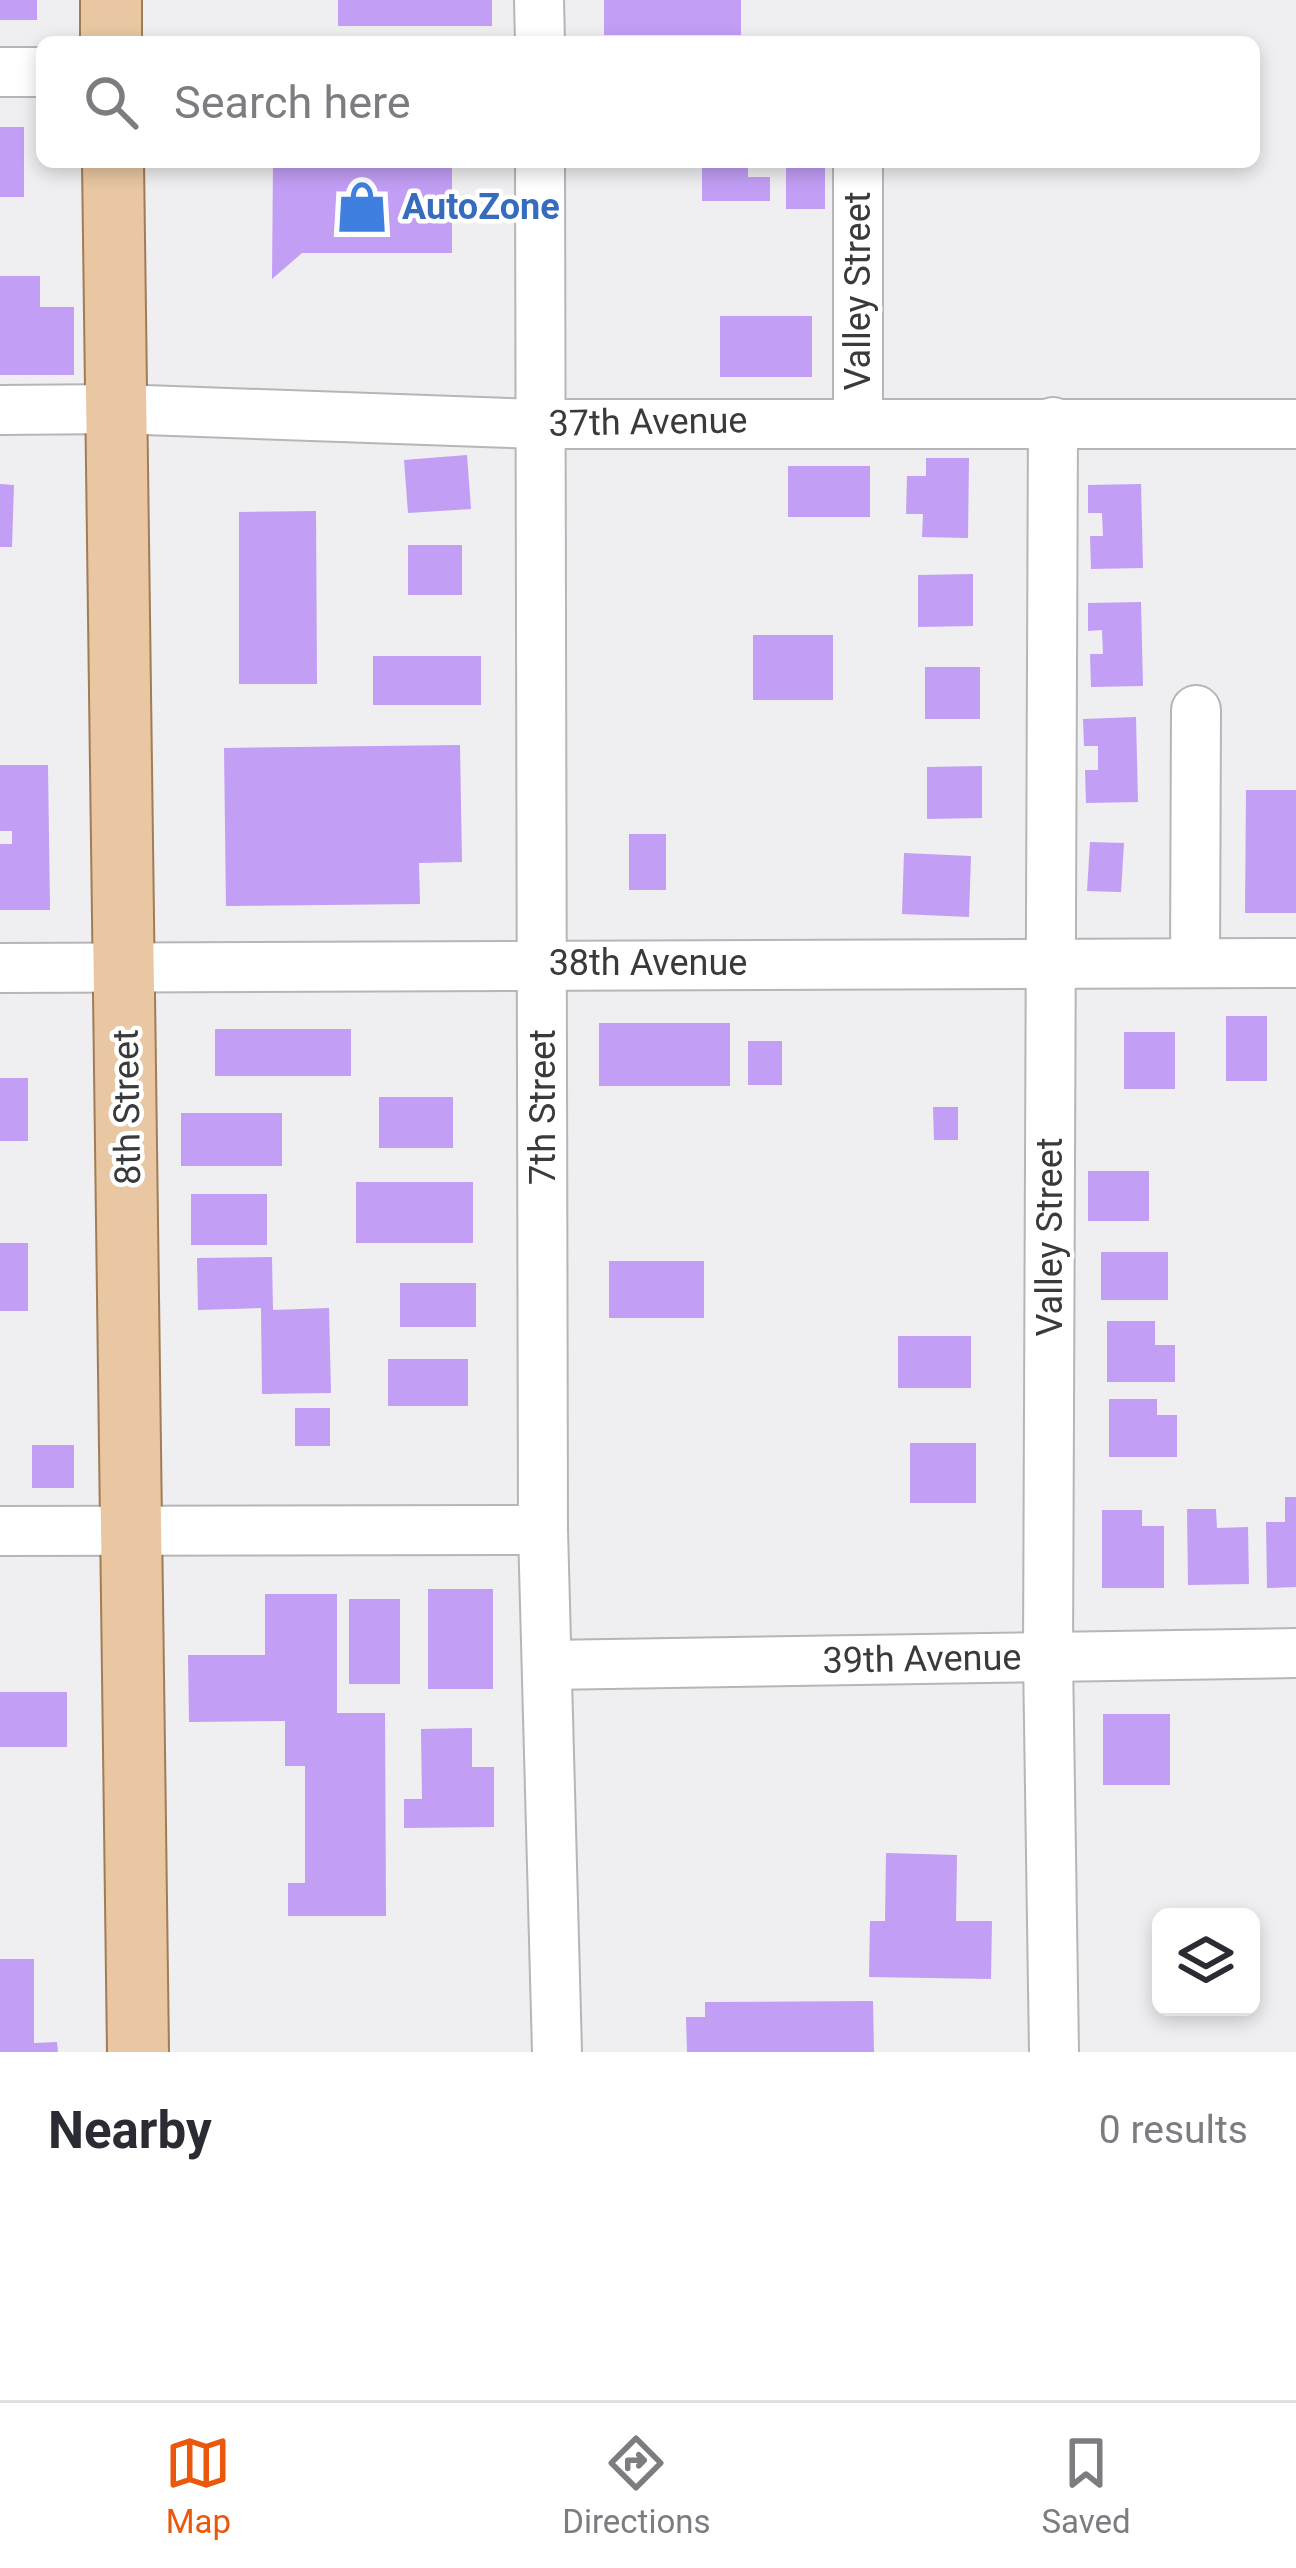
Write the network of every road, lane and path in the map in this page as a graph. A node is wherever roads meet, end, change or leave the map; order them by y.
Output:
1 (111, 0) edge
2 (539, 0) edge
3 (112, 36) edge
4 (540, 36) edge
5 (0, 73) edge
6 (36, 73) edge
7 (113, 168) edge
8 (540, 168) edge
9 (858, 168) edge
10 (117, 409) junction
11 (0, 410) edge
12 (858, 420) junction
13 (1053, 422) junction
14 (538, 424) junction
15 (1296, 424) edge
16 (1196, 710) dead end
17 (543, 962) junction
18 (1051, 963) junction
19 (1195, 963) junction
20 (1296, 963) edge
21 (126, 967) junction
22 (0, 968) edge
23 (543, 1530) junction
24 (0, 1532) edge
25 (133, 1532) junction
26 (1296, 1653) edge
27 (1048, 1657) junction
28 (548, 1665) junction
29 (138, 2052) edge
30 (557, 2052) edge
31 (1054, 2052) edge

1 - 3 main road
2 - 4 street
5 - 6 street
7 - 10 main road, 8th Street
8 - 14 street, 7th Street
9 - 12 street, Valley Street
10 - 11 street, 37th Avenue
10 - 14 street, 37th Avenue
10 - 21 main road, 8th Street
12 - 13 street, 37th Avenue
12 - 14 street, 37th Avenue
13 - 15 street, 37th Avenue
13 - 18 street, Valley Street
14 - 17 street, 7th Street
16 - 19 street
17 - 18 street, 38th Avenue
17 - 21 street, 38th Avenue
17 - 23 street, 7th Street
18 - 19 street, 38th Avenue
18 - 27 street, Valley Street
19 - 20 street, 38th Avenue
21 - 22 street, 38th Avenue
21 - 25 main road, 8th Street
23 - 25 street
23 - 28 street, 7th Street
24 - 25 street
25 - 29 main road, 8th Street
26 - 27 street, 39th Avenue
27 - 28 street, 39th Avenue
27 - 31 street, Valley Street
28 - 30 street, 7th Street

